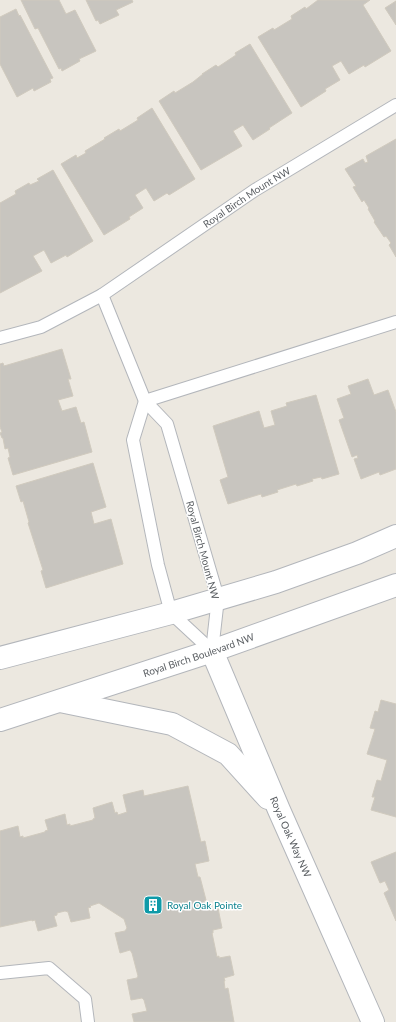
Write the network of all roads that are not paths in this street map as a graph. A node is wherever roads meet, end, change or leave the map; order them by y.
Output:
1 (396, 105) edge
2 (102, 294) junction
3 (396, 322) edge
4 (0, 338) edge
5 (145, 401) junction
6 (396, 536) edge
7 (396, 585) edge
8 (218, 598) junction
9 (171, 613) junction
10 (212, 651) junction
11 (0, 658) edge
12 (59, 700) junction
13 (0, 720) edge
14 (279, 810) junction
15 (0, 973) edge
16 (88, 1022) edge
17 (373, 1022) edge

1 - 2 lane, Royal Birch Mount NW
2 - 4 lane, Royal Birch Mount NW
2 - 5 lane, Royal Birch Mount NW
3 - 5 lane
5 - 8 lane, Royal Birch Mount NW
5 - 9 lane
6 - 8 street
7 - 10 street, Royal Birch Boulevard NW
8 - 9 street
8 - 10 lane, Royal Birch Mount NW
9 - 10 lane
9 - 11 street
10 - 12 street, Royal Birch Boulevard NW
10 - 14 street, Royal Oak Way NW
12 - 13 street, Royal Birch Boulevard NW
12 - 14 street
14 - 17 street, Royal Oak Way NW
15 - 16 lane

